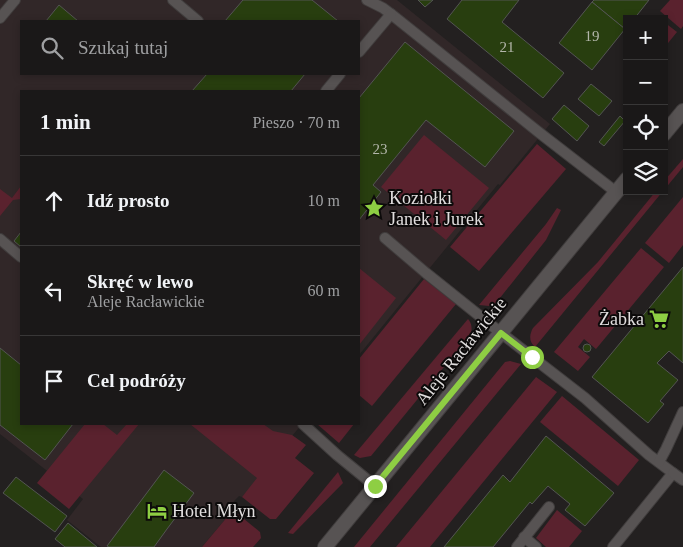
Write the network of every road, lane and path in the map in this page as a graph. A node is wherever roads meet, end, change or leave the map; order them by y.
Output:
1 (15, 0) edge
2 (173, 0) edge
3 (366, 0) edge
4 (391, 14) junction
5 (0, 18) edge
6 (197, 20) edge
7 (360, 51) edge
8 (339, 75) edge
9 (327, 90) edge
10 (683, 112) edge
11 (668, 129) edge
12 (623, 184) edge
13 (616, 192) junction
14 (385, 238) dead end
15 (0, 239) edge
16 (20, 256) edge
17 (501, 333) junction
18 (683, 412) edge
19 (304, 425) edge
20 (659, 462) junction
21 (673, 473) junction
22 (683, 480) edge
23 (375, 486) junction
24 (549, 507) dead end
25 (524, 537) junction
26 (325, 547) edge
27 (517, 547) edge
28 (536, 547) edge
29 (613, 547) edge

1 - 5 lane
2 - 6 lane
3 - 4 lane
4 - 7 lane
4 - 13 lane
8 - 9 lane
10 - 11 street
12 - 13 street, Aleje Racławickie
13 - 17 street, Aleje Racławickie
14 - 17 lane
15 - 16 lane
17 - 20 lane
17 - 23 street, Aleje Racławickie
18 - 20 lane
19 - 23 lane
20 - 21 lane
21 - 22 lane
21 - 29 lane
23 - 26 street, Aleje Racławickie
24 - 25 lane
25 - 27 lane
25 - 28 lane

